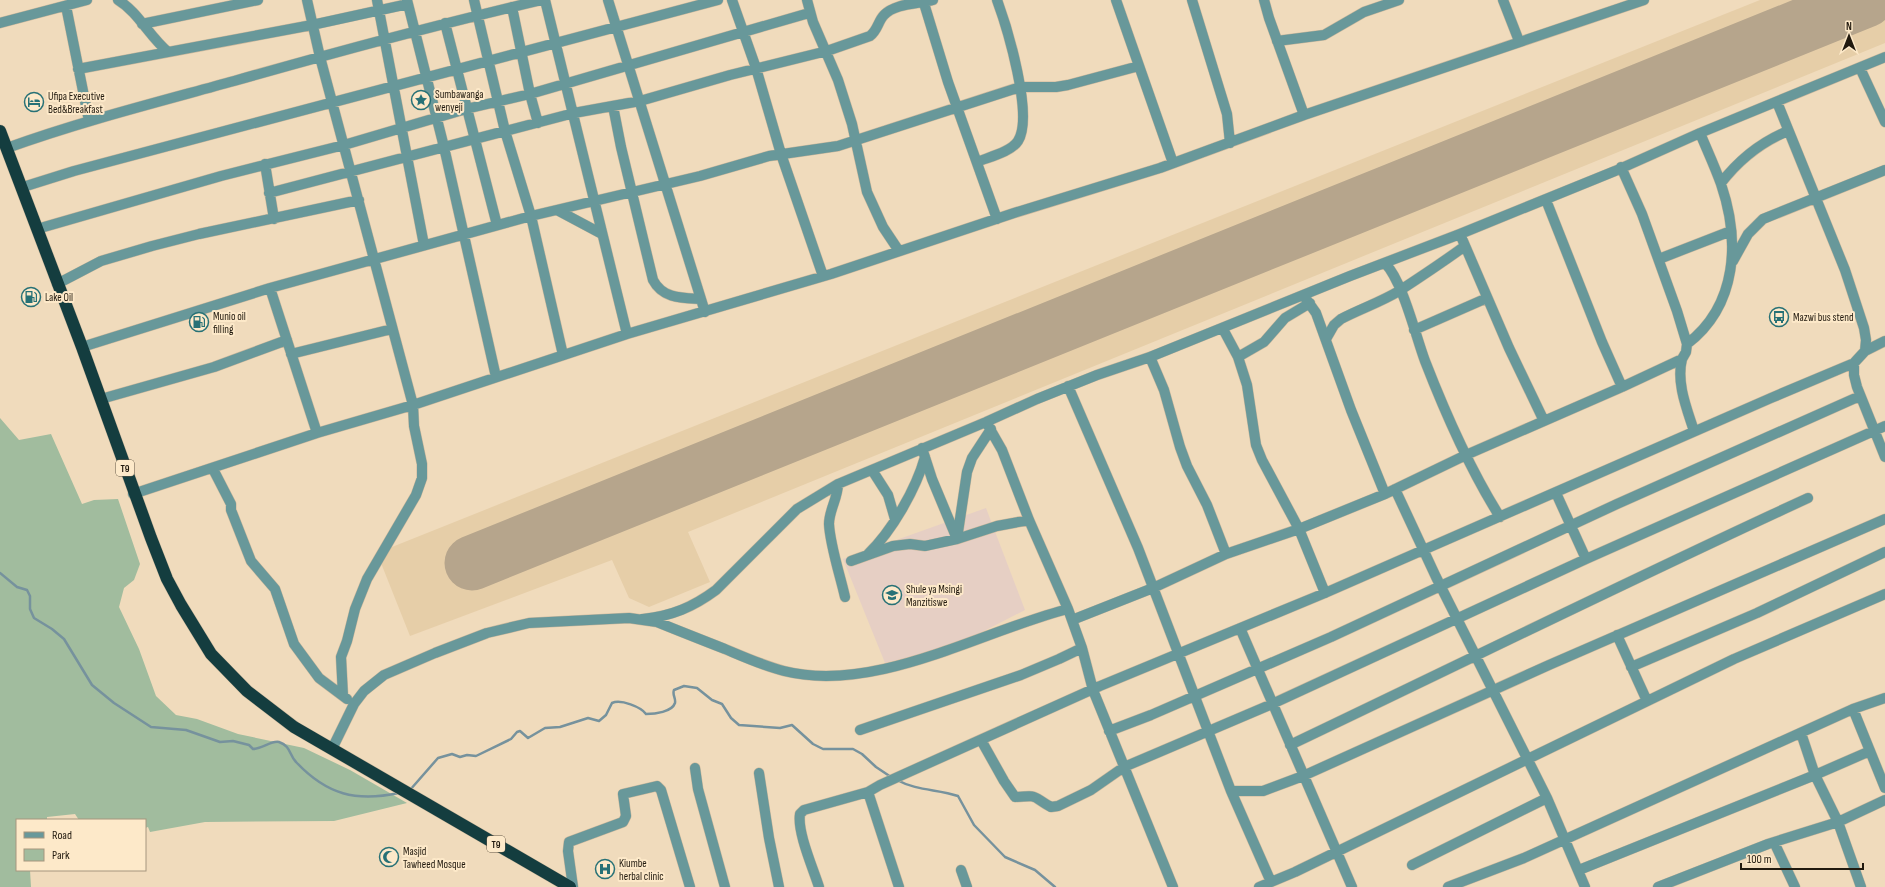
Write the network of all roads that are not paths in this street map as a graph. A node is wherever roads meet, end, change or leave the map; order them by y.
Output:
1 (87, 0) edge
2 (118, 0) edge
3 (258, 0) edge
4 (307, 0) edge
5 (377, 0) edge
6 (474, 0) edge
7 (544, 0) edge
8 (608, 0) edge
9 (718, 0) edge
10 (732, 0) edge
11 (807, 0) edge
12 (997, 0) edge
13 (1116, 0) edge
14 (1192, 0) edge
15 (1264, 0) edge
16 (1399, 0) edge
17 (1503, 0) edge
18 (1644, 0) edge
19 (927, 1) edge
20 (408, 2) edge
21 (66, 6) junction
22 (512, 7) junction
23 (379, 10) junction
24 (810, 13) junction
25 (477, 16) junction
26 (0, 23) edge
27 (446, 23) junction
28 (142, 24) junction
29 (312, 24) junction
30 (617, 27) junction
31 (415, 31) junction
32 (744, 31) junction
33 (385, 39) junction
34 (1277, 41) junction
35 (1519, 41) junction
36 (555, 44) junction
37 (826, 50) junction
38 (168, 52) junction
39 (522, 53) junction
40 (320, 57) junction
41 (1885, 57) edge
42 (489, 61) junction
43 (628, 65) junction
44 (1139, 66) junction
45 (756, 68) junction
46 (1860, 68) junction
47 (78, 69) junction
48 (457, 69) junction
49 (426, 78) junction
50 (566, 83) junction
51 (394, 86) junction
52 (1020, 87) junction
53 (530, 94) junction
54 (640, 101) junction
55 (498, 102) junction
56 (1777, 102) junction
57 (333, 103) junction
58 (613, 106) junction
59 (958, 106) junction
60 (466, 109) junction
61 (574, 113) junction
62 (1304, 115) junction
63 (436, 118) junction
64 (89, 121) junction
65 (1885, 122) edge
66 (538, 123) junction
67 (401, 129) junction
68 (0, 131) edge
69 (1788, 131) junction
70 (505, 132) junction
71 (1700, 133) junction
72 (474, 139) junction
73 (856, 140) junction
74 (1230, 143) junction
75 (344, 145) junction
76 (444, 147) junction
77 (7, 148) junction
78 (781, 154) junction
79 (408, 157) junction
80 (978, 162) junction
81 (1173, 163) junction
82 (265, 164) junction
83 (1621, 167) junction
84 (351, 170) junction
85 (1885, 170) edge
86 (667, 184) junction
87 (1721, 184) junction
88 (22, 187) junction
89 (632, 192) junction
90 (269, 193) junction
91 (1816, 199) junction
92 (359, 200) junction
93 (1546, 200) junction
94 (594, 201) junction
95 (558, 210) junction
96 (531, 216) junction
97 (274, 219) junction
98 (997, 219) junction
99 (497, 226) junction
100 (37, 229) junction
101 (1731, 231) junction
102 (464, 234) junction
103 (602, 234) junction
104 (1460, 234) junction
105 (424, 245) junction
106 (1465, 246) junction
107 (900, 251) junction
108 (373, 259) junction
109 (1659, 259) junction
110 (1733, 261) junction
111 (1385, 262) junction
112 (823, 276) junction
113 (57, 284) junction
114 (270, 288) junction
115 (1400, 290) junction
116 (1487, 298) junction
117 (701, 299) junction
118 (1307, 299) junction
119 (705, 312) junction
120 (392, 329) junction
121 (1222, 329) junction
122 (1414, 330) junction
123 (627, 334) junction
124 (1326, 339) junction
125 (287, 340) junction
126 (1885, 341) edge
127 (1688, 344) junction
128 (82, 348) junction
129 (1865, 351) junction
130 (292, 354) junction
131 (563, 355) junction
132 (1150, 357) junction
133 (1238, 357) junction
134 (1682, 358) junction
135 (1854, 363) junction
136 (496, 377) junction
137 (1068, 386) junction
138 (1622, 387) junction
139 (1860, 396) junction
140 (100, 399) junction
141 (413, 405) junction
142 (1544, 421) junction
143 (989, 426) junction
144 (1885, 426) edge
145 (1694, 431) junction
146 (1874, 431) junction
147 (317, 433) junction
148 (923, 452) junction
149 (1466, 455) junction
150 (1885, 457) edge
151 (213, 469) junction
152 (872, 470) junction
153 (838, 484) junction
154 (1395, 489) junction
155 (1556, 493) junction
156 (133, 494) junction
157 (1385, 494) junction
158 (1808, 498) dead end
159 (1500, 518) junction
160 (895, 519) junction
161 (1885, 519) edge
162 (1029, 520) junction
163 (1570, 526) junction
164 (1298, 529) junction
165 (957, 539) junction
166 (1424, 550) junction
167 (1885, 552) edge
168 (1226, 554) junction
169 (866, 555) junction
170 (1586, 559) junction
171 (851, 561) dead end
172 (1442, 587) junction
173 (1153, 588) junction
174 (1325, 593) junction
175 (1885, 594) edge
176 (845, 596) dead end
177 (1068, 609) junction
178 (1456, 618) junction
179 (643, 619) junction
180 (1072, 620) junction
181 (1240, 628) junction
182 (1617, 635) junction
183 (1082, 648) junction
184 (1178, 653) junction
185 (1475, 656) junction
186 (1631, 667) junction
187 (1257, 669) junction
188 (1093, 690) junction
189 (1492, 692) junction
190 (343, 696) junction
191 (1194, 697) junction
192 (1885, 698) edge
193 (1647, 701) junction
194 (354, 704) junction
195 (1272, 704) junction
196 (1853, 709) junction
197 (860, 730) dead end
198 (1110, 731) junction
199 (1207, 732) junction
200 (1801, 733) junction
201 (981, 740) junction
202 (1290, 744) junction
203 (332, 749) junction
204 (1870, 751) junction
205 (1526, 759) junction
206 (1124, 767) junction
207 (695, 768) dead end
208 (759, 773) dead end
209 (1815, 775) junction
210 (1304, 776) junction
211 (1885, 788) edge
212 (1231, 791) junction
213 (868, 792) junction
214 (1547, 798) junction
215 (1885, 800) edge
216 (1838, 822) junction
217 (1564, 839) junction
218 (1774, 842) junction
219 (1336, 852) junction
220 (1412, 865) dead end
221 (961, 870) dead end
222 (1579, 870) junction
223 (1271, 882) junction
224 (570, 887) edge
225 (574, 887) edge
226 (690, 887) edge
227 (725, 887) edge
228 (779, 887) edge
229 (819, 887) edge
230 (899, 887) edge
231 (967, 887) edge
232 (1173, 887) edge
233 (1259, 887) edge
234 (1352, 887) edge
235 (1448, 887) edge
236 (1585, 887) edge
237 (1658, 887) edge
238 (1795, 887) edge
239 (1861, 887) edge

1 - 21 street
2 - 28 street
3 - 28 street
4 - 29 street
5 - 23 street
6 - 25 street
7 - 22 street
7 - 36 street
8 - 30 street
9 - 30 street
10 - 32 street
11 - 24 street
12 - 52 street
13 - 44 street
14 - 74 street
15 - 34 street
16 - 34 street
17 - 35 street
18 - 35 street
19 - 37 street
19 - 59 street
20 - 23 street
20 - 31 street
21 - 26 street
21 - 47 street
22 - 25 street
22 - 39 street
23 - 29 street
23 - 33 street
24 - 32 street
24 - 37 street
25 - 27 street
25 - 42 street
27 - 31 street
27 - 48 street
28 - 38 street
29 - 38 street
29 - 40 street
30 - 36 street
30 - 43 street
31 - 33 street
31 - 49 street
32 - 43 street
32 - 45 street
33 - 40 street
33 - 51 street
34 - 62 street
35 - 62 street
36 - 39 street
36 - 50 street
37 - 45 street
37 - 73 street
38 - 47 street
39 - 42 street
39 - 53 street
40 - 57 street
40 - 64 street
41 - 46 street
42 - 48 street
42 - 55 street
43 - 50 street
43 - 54 street
44 - 52 street
44 - 81 street
45 - 54 street
45 - 78 street
46 - 56 street
46 - 65 street
47 - 64 street
48 - 49 street
48 - 60 street
49 - 51 street
49 - 63 street
50 - 53 street
50 - 61 street
51 - 57 street
51 - 67 street
52 - 59 street
52 - 80 street
53 - 55 street
53 - 66 street
54 - 58 street
54 - 86 street
55 - 60 street
55 - 70 street
56 - 69 street
56 - 71 street
57 - 75 street
57 - 88 street
58 - 61 street
58 - 89 street
59 - 73 street
59 - 80 street
60 - 63 street
60 - 72 street
61 - 66 street
61 - 94 street
62 - 74 street
63 - 67 street
63 - 76 street
64 - 77 street
66 - 70 street
67 - 75 street
67 - 79 street
68 - 77 highway, T9
69 - 87 street
69 - 91 street
70 - 72 street
70 - 96 street
71 - 83 street
71 - 87 street
72 - 76 street
72 - 99 street
73 - 78 street
73 - 107 street
74 - 81 street
75 - 82 street
75 - 84 street
76 - 79 street
76 - 102 street
77 - 88 highway, T9
78 - 86 street
78 - 112 street
79 - 84 street
79 - 105 street
80 - 98 street
81 - 98 street
82 - 90 street
82 - 100 street
83 - 93 street
83 - 109 street
84 - 90 street
84 - 92 street
85 - 91 street
86 - 89 street
86 - 117 street
87 - 101 street
88 - 100 highway, T9
89 - 94 street
89 - 117 street
90 - 97 street
91 - 110 street
91 - 129 street
92 - 97 street
92 - 108 street
93 - 104 street
93 - 138 street
94 - 95 street
94 - 103 street
95 - 96 street
95 - 103 street
96 - 99 street
96 - 131 street
97 - 113 street
98 - 107 street
99 - 102 street
100 - 113 highway, T9
101 - 109 street
101 - 110 street
102 - 105 street
102 - 136 street
103 - 123 street
104 - 106 street
104 - 111 street
105 - 108 street
106 - 115 street
106 - 116 street
107 - 112 street
108 - 114 street
108 - 120 street
109 - 127 street
110 - 127 street
111 - 115 street
111 - 118 street
112 - 119 street
113 - 128 highway, T9
114 - 125 street
114 - 128 street
115 - 122 street
115 - 124 street
116 - 122 street
116 - 142 street
117 - 119 street
118 - 121 street
118 - 124 street
118 - 133 street
119 - 123 street
120 - 130 street
120 - 141 street
121 - 132 street
121 - 133 street
122 - 149 street
123 - 131 street
124 - 157 street
125 - 130 street
125 - 140 street
126 - 129 street
127 - 134 street
128 - 140 highway, T9
129 - 135 street
130 - 147 street
131 - 136 street
132 - 137 street
132 - 168 street
133 - 164 street
134 - 138 street
134 - 145 street
135 - 139 street
135 - 145 street
136 - 141 street
137 - 143 street
137 - 173 street
138 - 142 street
139 - 146 street
139 - 163 street
140 - 156 highway, T9
141 - 147 street
141 - 190 street
142 - 149 street
143 - 148 street
143 - 162 street
143 - 165 street
144 - 146 street
145 - 155 street
146 - 150 street
146 - 170 street
147 - 151 street
148 - 152 street
148 - 160 street
148 - 165 street
149 - 154 street
149 - 159 street
151 - 156 street
151 - 190 street
152 - 153 street
152 - 160 street
153 - 176 street
153 - 179 street
154 - 157 street
154 - 166 street
155 - 159 street
155 - 163 street
156 - 203 highway, T9
157 - 164 street
158 - 185 street
159 - 166 street
160 - 169 street
161 - 182 street
162 - 165 street
162 - 177 street
163 - 170 street
163 - 172 street
164 - 168 street
164 - 174 street
165 - 169 street
166 - 172 street
166 - 174 street
167 - 186 street
168 - 173 street
169 - 171 street
170 - 178 street
172 - 178 street
172 - 187 street
173 - 180 street
173 - 184 street
174 - 181 street
175 - 193 street
177 - 179 street
177 - 180 street
178 - 185 street
178 - 195 street
179 - 194 street
180 - 183 street
181 - 184 street
181 - 187 street
182 - 186 street
182 - 189 street
183 - 188 street
183 - 197 street
184 - 188 street
184 - 191 street
185 - 189 street
185 - 202 street
186 - 193 street
187 - 191 street
187 - 195 street
188 - 198 street
188 - 201 street
189 - 205 street
189 - 210 street
190 - 194 street
191 - 198 street
191 - 199 street
192 - 196 street
193 - 205 street
194 - 203 street
195 - 199 street
195 - 202 street
196 - 200 street
196 - 204 street
198 - 206 street
199 - 206 street
199 - 212 street
200 - 209 street
200 - 217 street
201 - 206 street
201 - 213 street
202 - 210 street
203 - 224 highway, T9
204 - 209 street
204 - 211 street
205 - 214 street
205 - 219 street
206 - 232 street
207 - 227 street
208 - 228 street
209 - 216 street
209 - 222 street
210 - 212 street
210 - 219 street
212 - 223 street
213 - 229 street
213 - 230 street
214 - 217 street
214 - 220 street
215 - 216 street
216 - 218 street
216 - 239 street
217 - 222 street
217 - 235 street
218 - 237 street
218 - 238 street
219 - 223 street
219 - 234 street
221 - 231 street
222 - 236 street
223 - 233 street
225 - 226 street

